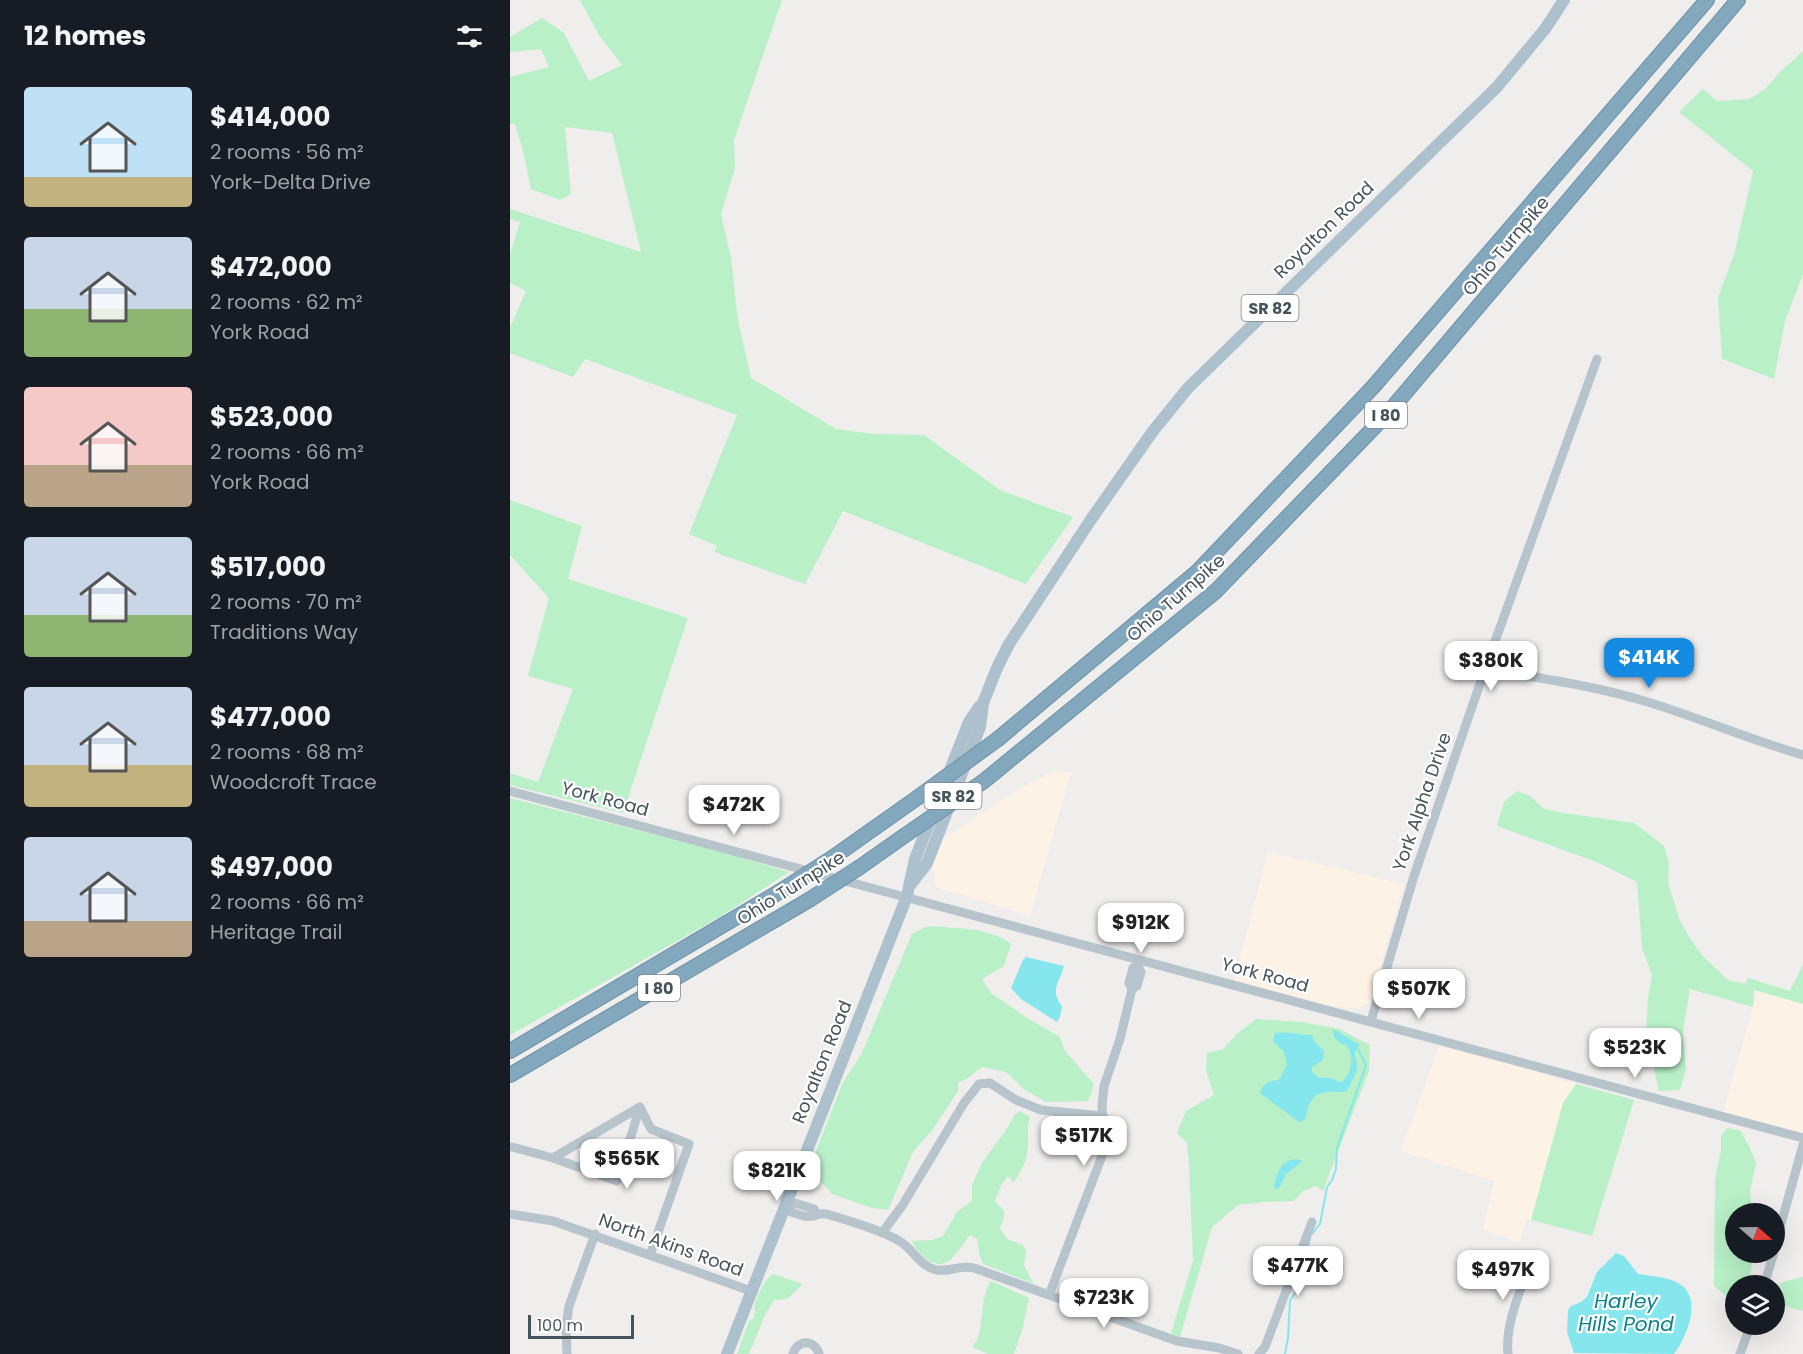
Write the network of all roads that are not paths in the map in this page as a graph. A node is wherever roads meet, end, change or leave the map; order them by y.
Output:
1 (1564, 0) edge
2 (1707, 0) edge
3 (1738, 0) edge
4 (1597, 359) dead end
5 (1485, 669) junction
6 (1803, 754) edge
7 (510, 791) edge
8 (909, 890) junction
9 (1140, 963) junction
10 (1371, 1021) junction
11 (510, 1051) edge
12 (510, 1075) edge
13 (640, 1107) junction
14 (1103, 1116) junction
15 (1803, 1138) edge
16 (1803, 1145) edge
17 (512, 1147) dead end
18 (553, 1158) junction
19 (788, 1205) junction
20 (1785, 1211) edge
21 (510, 1214) edge
22 (1312, 1222) dead end
23 (882, 1233) junction
24 (595, 1234) junction
25 (650, 1255) junction
26 (1538, 1261) dead end
27 (751, 1291) junction
28 (1049, 1295) junction
29 (1747, 1335) edge
30 (567, 1354) edge
31 (726, 1354) edge
32 (793, 1354) edge
33 (819, 1354) edge
34 (1238, 1354) edge
35 (1259, 1354) edge
36 (1508, 1354) edge
37 (1740, 1354) edge

1 - 8 main road, Royalton Road / SR 82
2 - 11 highway, Ohio Turnpike / I 80, bridge
3 - 12 highway, Ohio Turnpike / I 80, bridge
4 - 5 street, York Alpha Drive
5 - 6 street
5 - 10 street, York Alpha Drive
7 - 8 street, York Road
8 - 9 street, York Road
8 - 19 main road, Royalton Road / SR 82
9 - 10 street, York Road
9 - 14 street
10 - 15 street, York Road
13 - 18 street
13 - 18 street
13 - 25 street
14 - 23 street
14 - 28 street
16 - 20 street
17 - 18 street
19 - 23 street
19 - 27 main road, Royalton Road / SR 82
21 - 24 street, North Akins Road
22 - 35 street
23 - 28 street
24 - 25 street, North Akins Road
24 - 30 street
25 - 27 street, North Akins Road
26 - 36 street
27 - 31 main road, Royalton Road / SR 82
28 - 34 street
29 - 37 street
32 - 33 street

